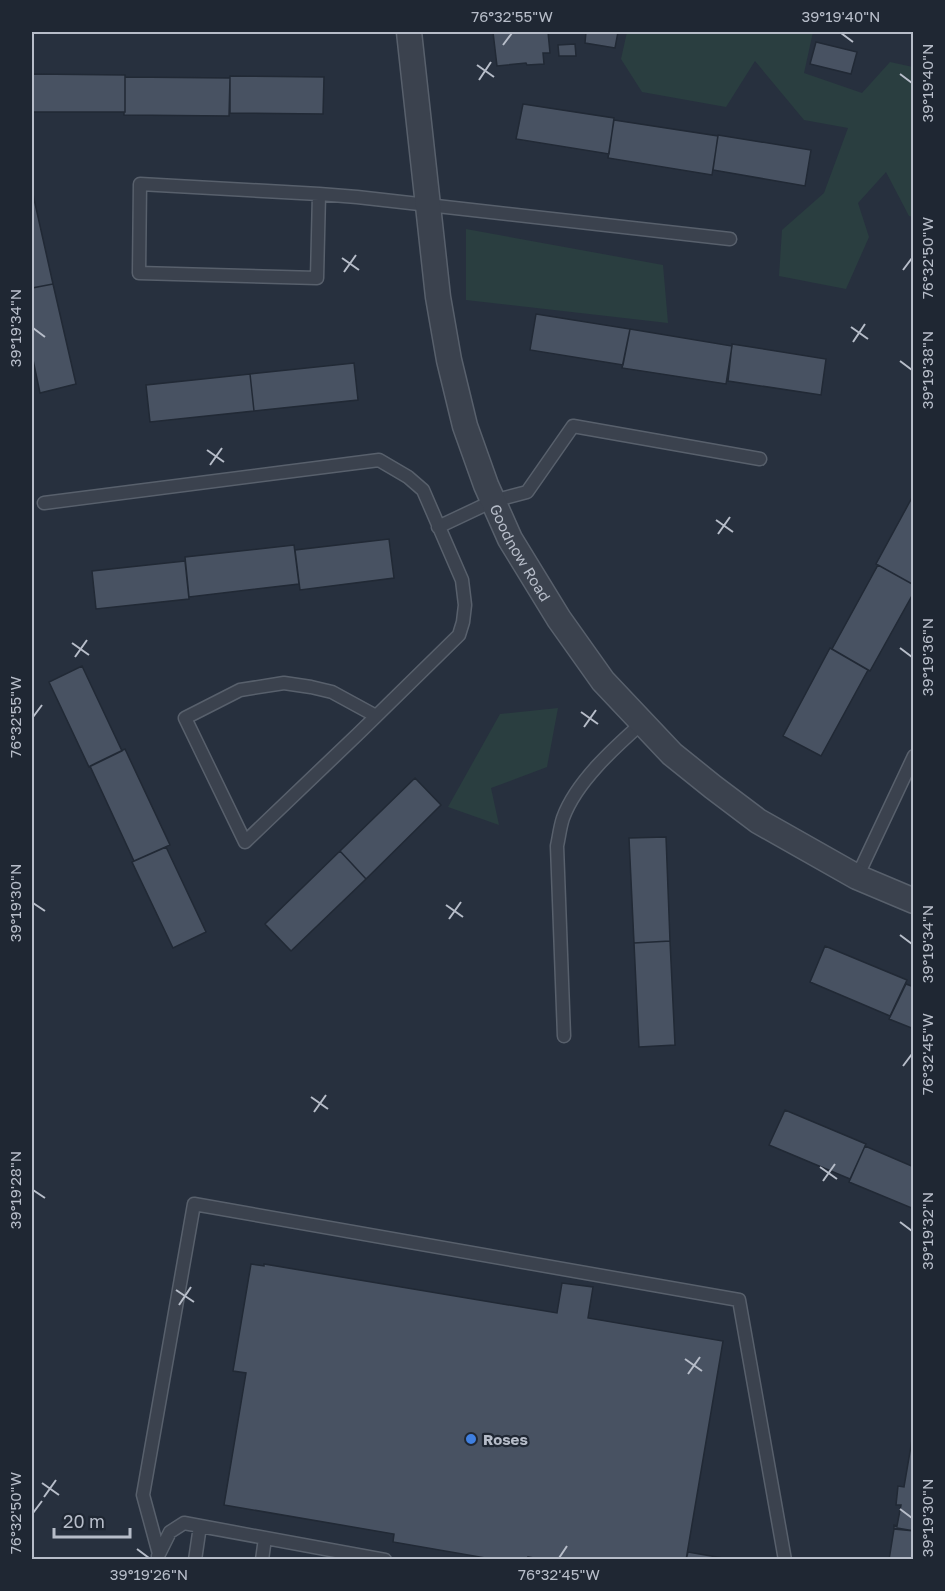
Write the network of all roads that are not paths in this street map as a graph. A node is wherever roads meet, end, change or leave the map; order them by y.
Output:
1 (410, 32) edge
2 (319, 194) junction
3 (429, 205) junction
4 (730, 239) dead end
5 (760, 459) dead end
6 (493, 501) junction
7 (44, 503) dead end
8 (438, 527) junction
9 (376, 716) junction
10 (642, 723) junction
11 (914, 756) edge
12 (857, 877) junction
13 (914, 901) edge
14 (564, 1036) dead end
15 (200, 1526) junction
16 (265, 1538) junction
17 (338, 1555) edge
18 (158, 1557) edge
19 (195, 1560) edge
20 (262, 1560) edge
21 (385, 1560) edge
22 (785, 1560) edge

1 - 3 street, Goodnow Road
2 - 2 lane
2 - 3 lane
3 - 4 lane
3 - 6 street, Goodnow Road
5 - 6 lane
6 - 8 lane
6 - 10 street, Goodnow Road
7 - 8 lane
8 - 9 lane
9 - 9 lane
10 - 12 street, Goodnow Road
10 - 14 lane
11 - 12 lane
12 - 13 street, Goodnow Road
15 - 16 lane
15 - 18 lane
15 - 19 lane
16 - 17 lane
16 - 20 lane
17 - 21 lane
18 - 22 lane

